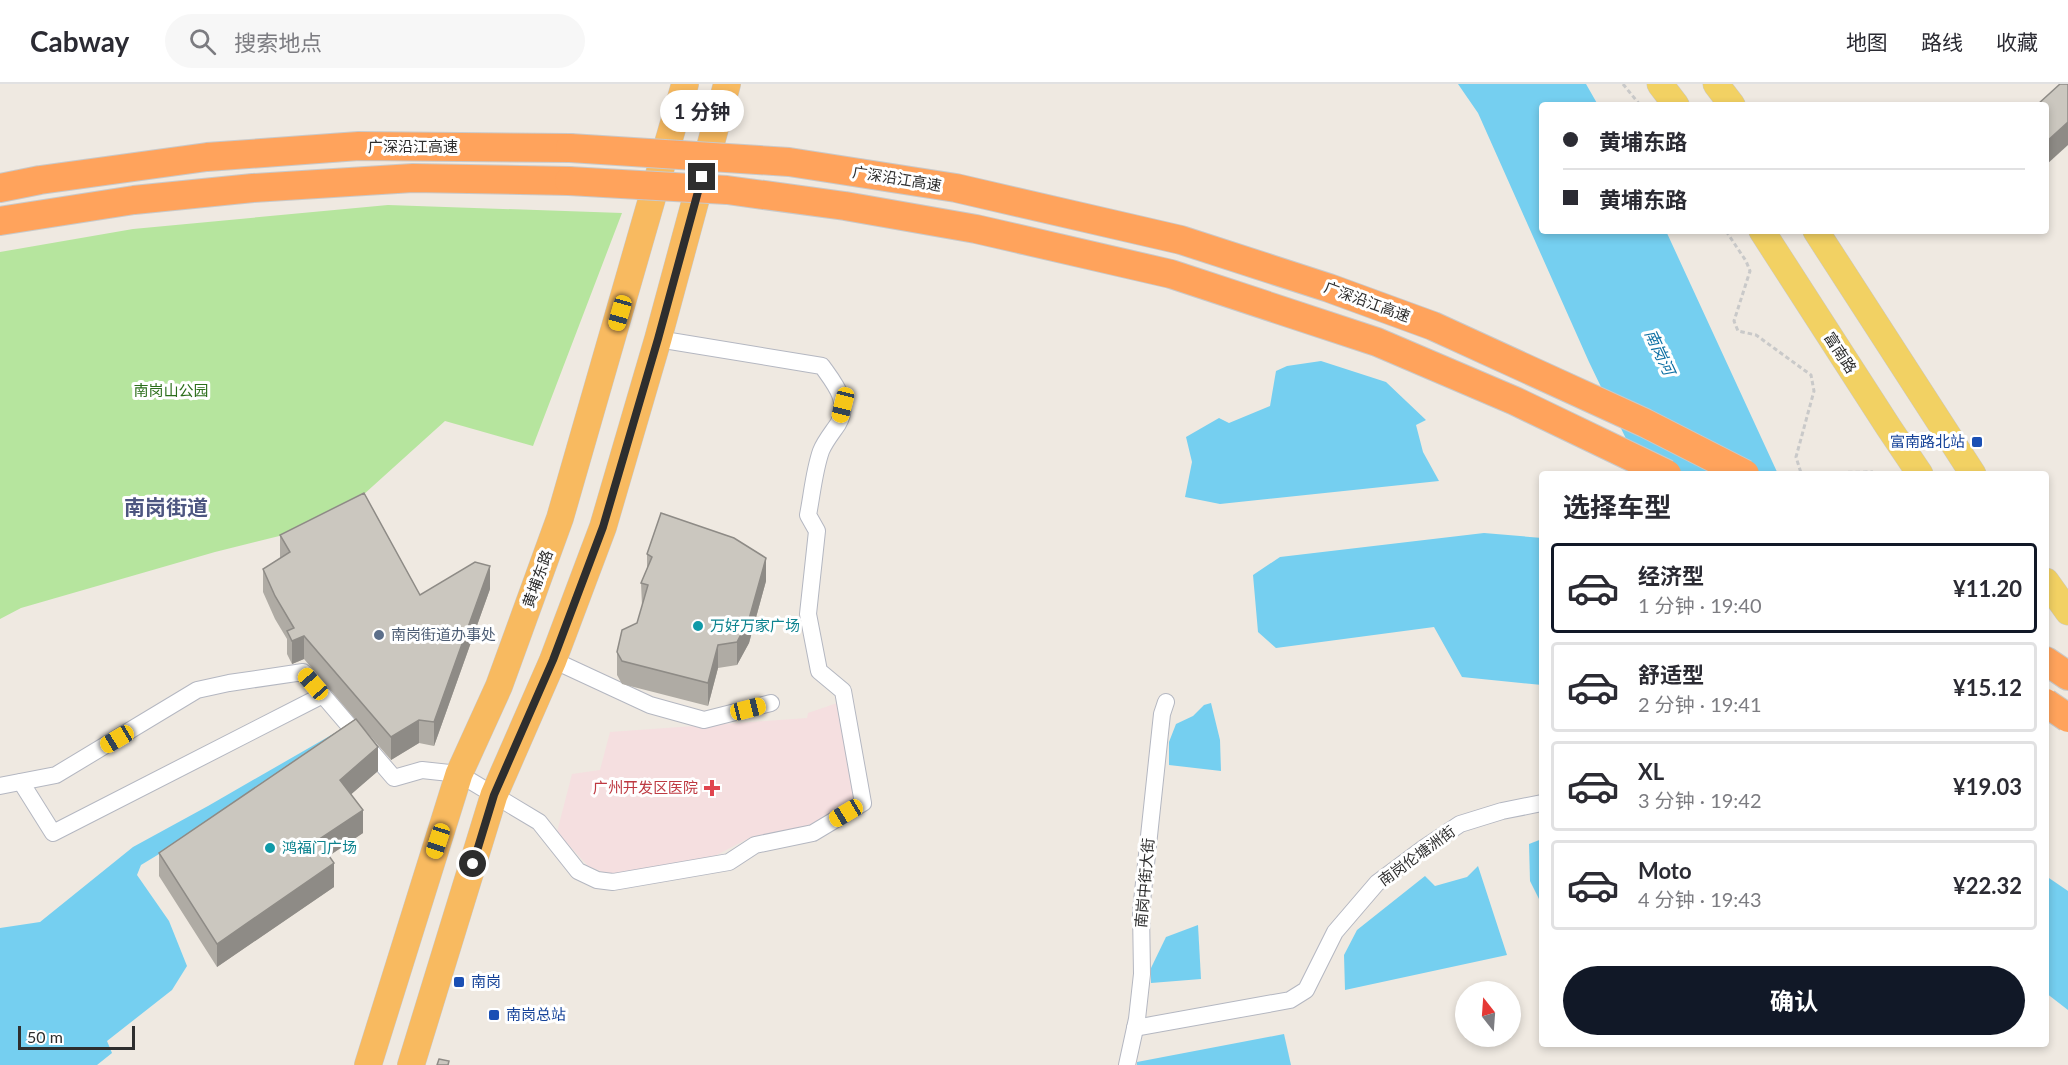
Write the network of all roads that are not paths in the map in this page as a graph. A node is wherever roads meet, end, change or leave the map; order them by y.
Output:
1 (685, 84) edge
2 (727, 84) edge
3 (1660, 84) edge
4 (1716, 84) edge
5 (1674, 102) edge
6 (1730, 102) edge
7 (0, 188) edge
8 (0, 221) edge
9 (1764, 234) edge
10 (1818, 234) edge
11 (658, 339) junction
12 (1661, 471) edge
13 (1739, 471) edge
14 (1918, 471) edge
15 (1971, 471) edge
16 (2049, 585) edge
17 (2068, 612) edge
18 (2049, 648) edge
19 (553, 660) junction
20 (2049, 663) edge
21 (2068, 671) edge
22 (2068, 676) edge
23 (322, 695) junction
24 (1166, 702) dead end
25 (771, 703) dead end
26 (2049, 705) edge
27 (2068, 708) edge
28 (2049, 718) edge
29 (2068, 718) edge
30 (459, 774) junction
31 (21, 782) junction
32 (0, 786) edge
33 (494, 795) junction
34 (1539, 804) edge
35 (1134, 1028) junction
36 (368, 1065) edge
37 (411, 1065) edge
38 (1127, 1065) edge

1 - 30 highway, 黄埔东路
2 - 11 highway
3 - 5 main road
4 - 6 main road
7 - 13 highway, 广深沿江高速, bridge
8 - 12 highway, 广深沿江高速, bridge
9 - 14 main road, 富南路
10 - 15 main road
11 - 19 highway
11 - 33 street
16 - 17 main road
18 - 21 main road
19 - 25 street
19 - 33 highway
20 - 22 highway
23 - 30 street
23 - 31 street
23 - 31 street
24 - 35 street, 南岗中街大街
26 - 29 highway, bridge
27 - 28 street
30 - 33 street
30 - 36 highway, 黄埔东路
31 - 32 street
33 - 37 highway
34 - 35 street, 南岗伦塘洲街
35 - 38 street, 南岗中街大街

